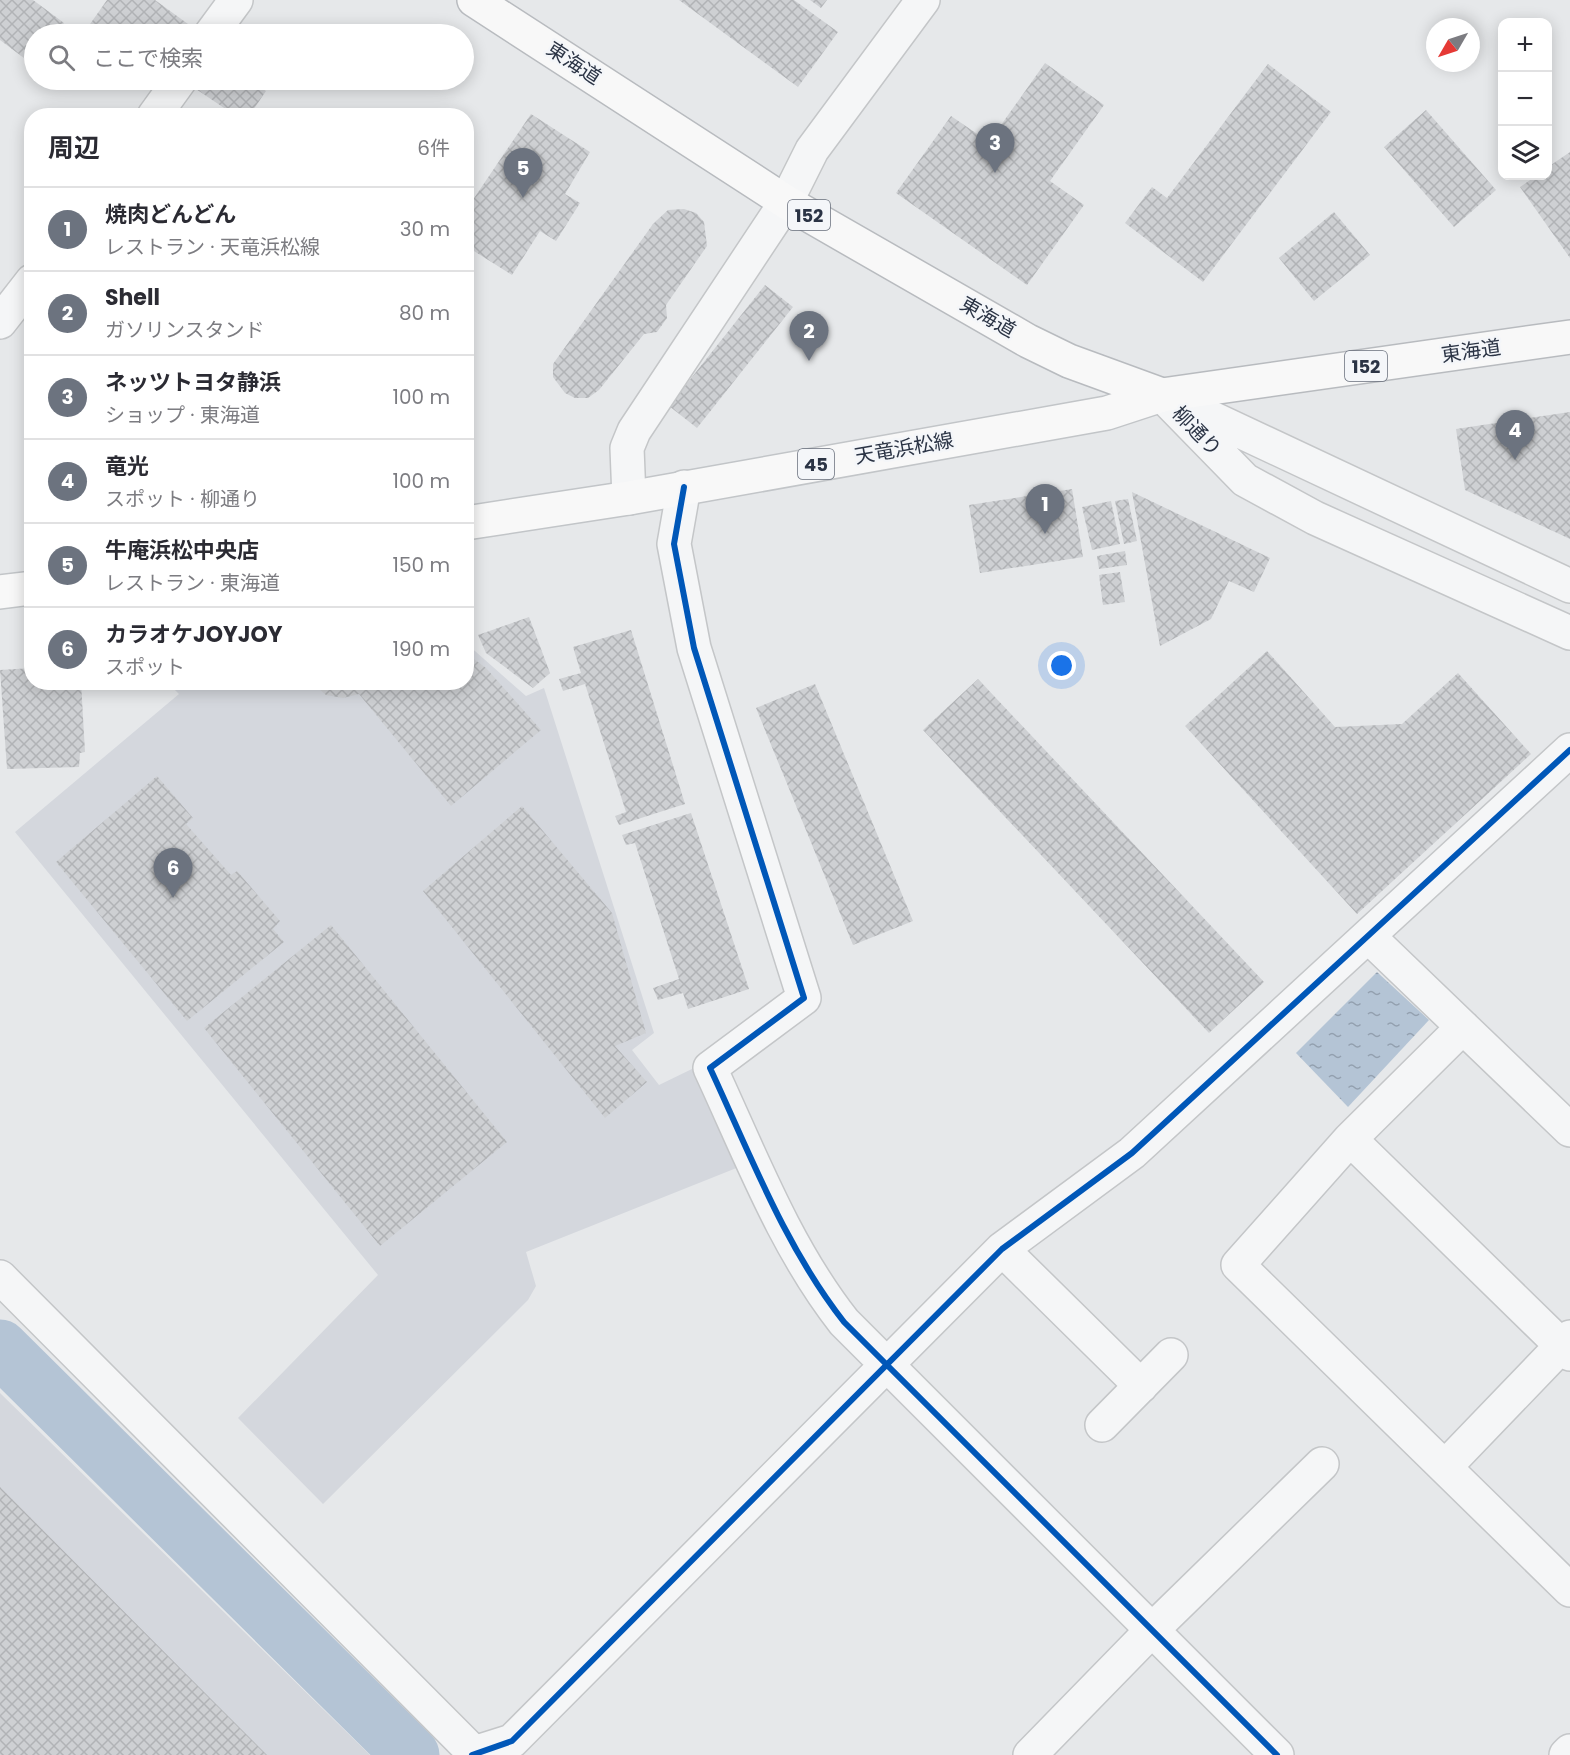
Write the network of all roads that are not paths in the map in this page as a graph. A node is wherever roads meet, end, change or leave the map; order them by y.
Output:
1 (236, 0) edge
2 (474, 0) edge
3 (923, 0) edge
4 (218, 24) edge
5 (173, 90) edge
6 (160, 108) edge
7 (786, 202) junction
8 (24, 291) edge
9 (0, 322) edge
10 (1570, 337) edge
11 (1162, 395) junction
12 (684, 487) junction
13 (629, 498) junction
14 (474, 521) edge
15 (1570, 586) edge
16 (24, 589) edge
17 (0, 592) edge
18 (1570, 633) edge
19 (1570, 750) edge
20 (1368, 936) junction
21 (1463, 1028) junction
22 (1570, 1130) edge
23 (1350, 1139) junction
24 (1002, 1249) junction
25 (0, 1277) edge
26 (1567, 1346) edge
27 (1171, 1355) dead end
28 (887, 1365) junction
29 (1141, 1386) junction
30 (1102, 1425) dead end
31 (1322, 1464) dead end
32 (1445, 1467) junction
33 (1570, 1590) edge
34 (1152, 1630) junction
35 (1570, 1751) edge
36 (474, 1754) edge
37 (1030, 1755) edge
38 (1277, 1755) edge
39 (1566, 1755) edge

1 - 4 street
2 - 7 main road, 東海道 / 152
3 - 7 street
5 - 6 street
7 - 11 main road, 東海道 / 152
7 - 13 street
8 - 9 street
10 - 11 main road, 東海道 / 152
11 - 12 main road, 天竜浜松線 / 45
11 - 15 street, 柳通り
11 - 18 street, 柳通り
12 - 13 main road, 天竜浜松線 / 45
12 - 28 street
13 - 14 main road, 天竜浜松線 / 45
16 - 17 main road
19 - 20 street
20 - 21 street
20 - 24 street
21 - 22 street
21 - 23 street
23 - 26 street
23 - 32 street
24 - 28 street
24 - 29 street
25 - 36 street
26 - 32 street
27 - 29 street
28 - 34 street
28 - 36 street
29 - 30 street
31 - 34 street
32 - 33 street
34 - 37 street
34 - 38 street
35 - 39 street

